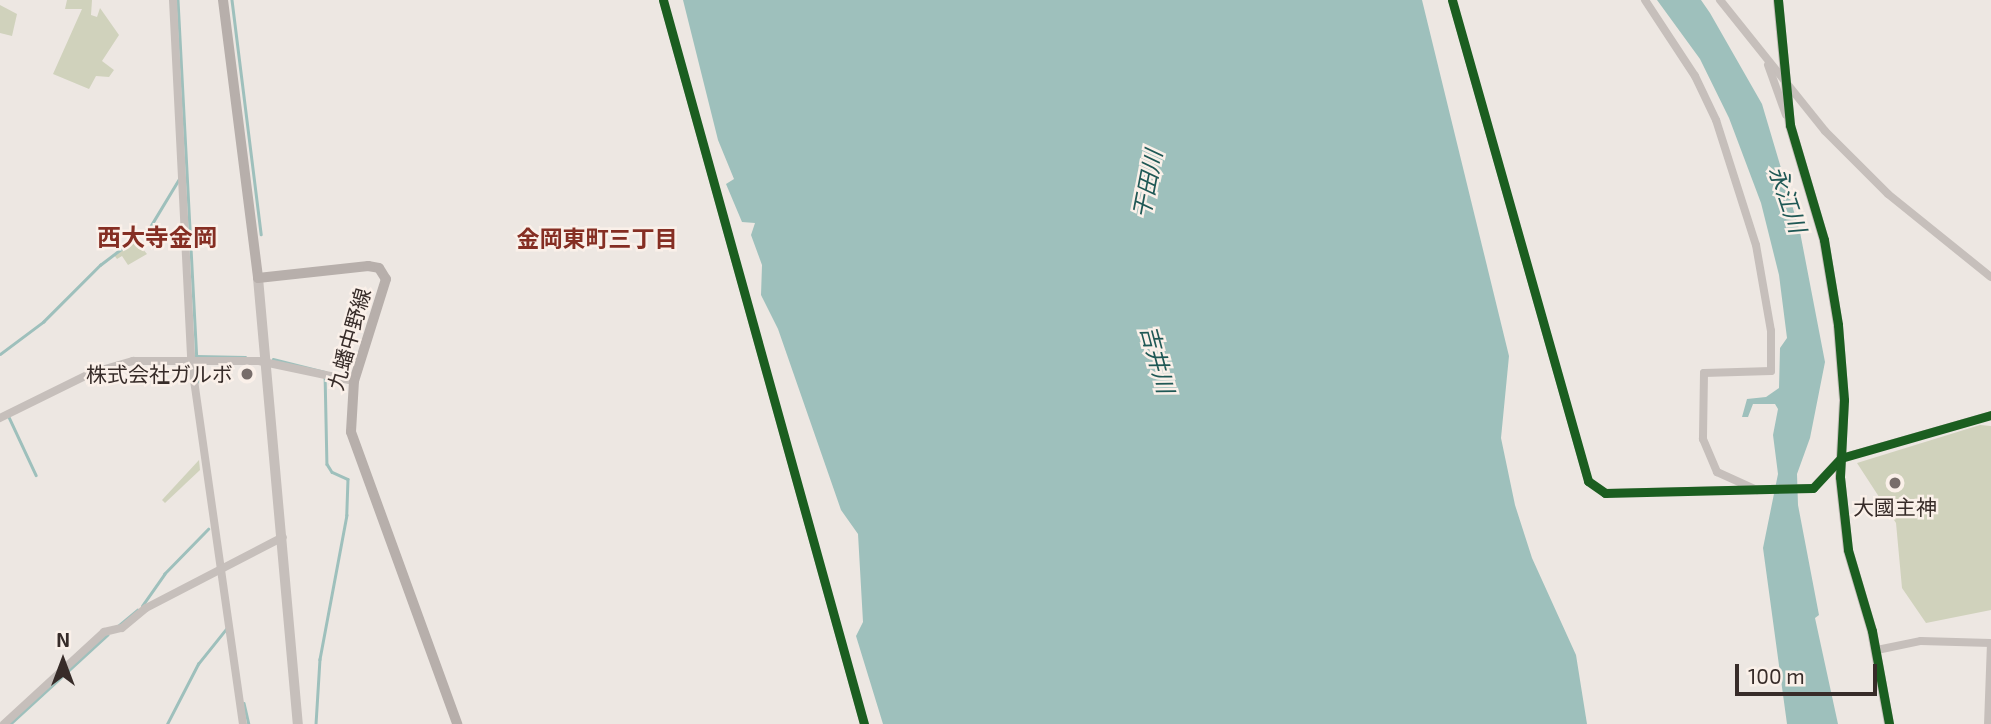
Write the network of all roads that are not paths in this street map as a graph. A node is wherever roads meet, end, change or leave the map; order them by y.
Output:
1 (173, 0) edge
2 (223, 0) edge
3 (663, 0) edge
4 (1452, 0) edge
5 (1644, 0) edge
6 (1720, 0) edge
7 (1779, 0) edge
8 (1765, 58) junction
9 (1788, 88) junction
10 (1790, 125) junction
11 (1991, 277) edge
12 (258, 278) junction
13 (195, 359) junction
14 (266, 362) junction
15 (354, 381) junction
16 (1991, 415) edge
17 (0, 418) edge
18 (1841, 458) junction
19 (1757, 490) junction
20 (283, 537) junction
21 (222, 572) junction
22 (1877, 650) junction
23 (4, 724) edge
24 (243, 724) edge
25 (298, 724) edge
26 (457, 724) edge
27 (864, 724) edge
28 (1889, 724) edge
29 (1987, 724) edge

1 - 13 street
2 - 12 main road
3 - 27 street
4 - 19 street
5 - 19 street
6 - 8 street
7 - 9 street
8 - 9 street
8 - 10 street
9 - 10 street
9 - 11 street
10 - 18 street
12 - 14 street
12 - 15 main road, 九蟠中野線
13 - 14 street
13 - 17 street
13 - 21 street
14 - 15 street
14 - 20 street
15 - 26 main road, 九蟠中野線
16 - 18 street
18 - 19 street
18 - 22 street
20 - 21 street
20 - 25 street
21 - 23 street
21 - 24 street
22 - 28 street
22 - 29 street

